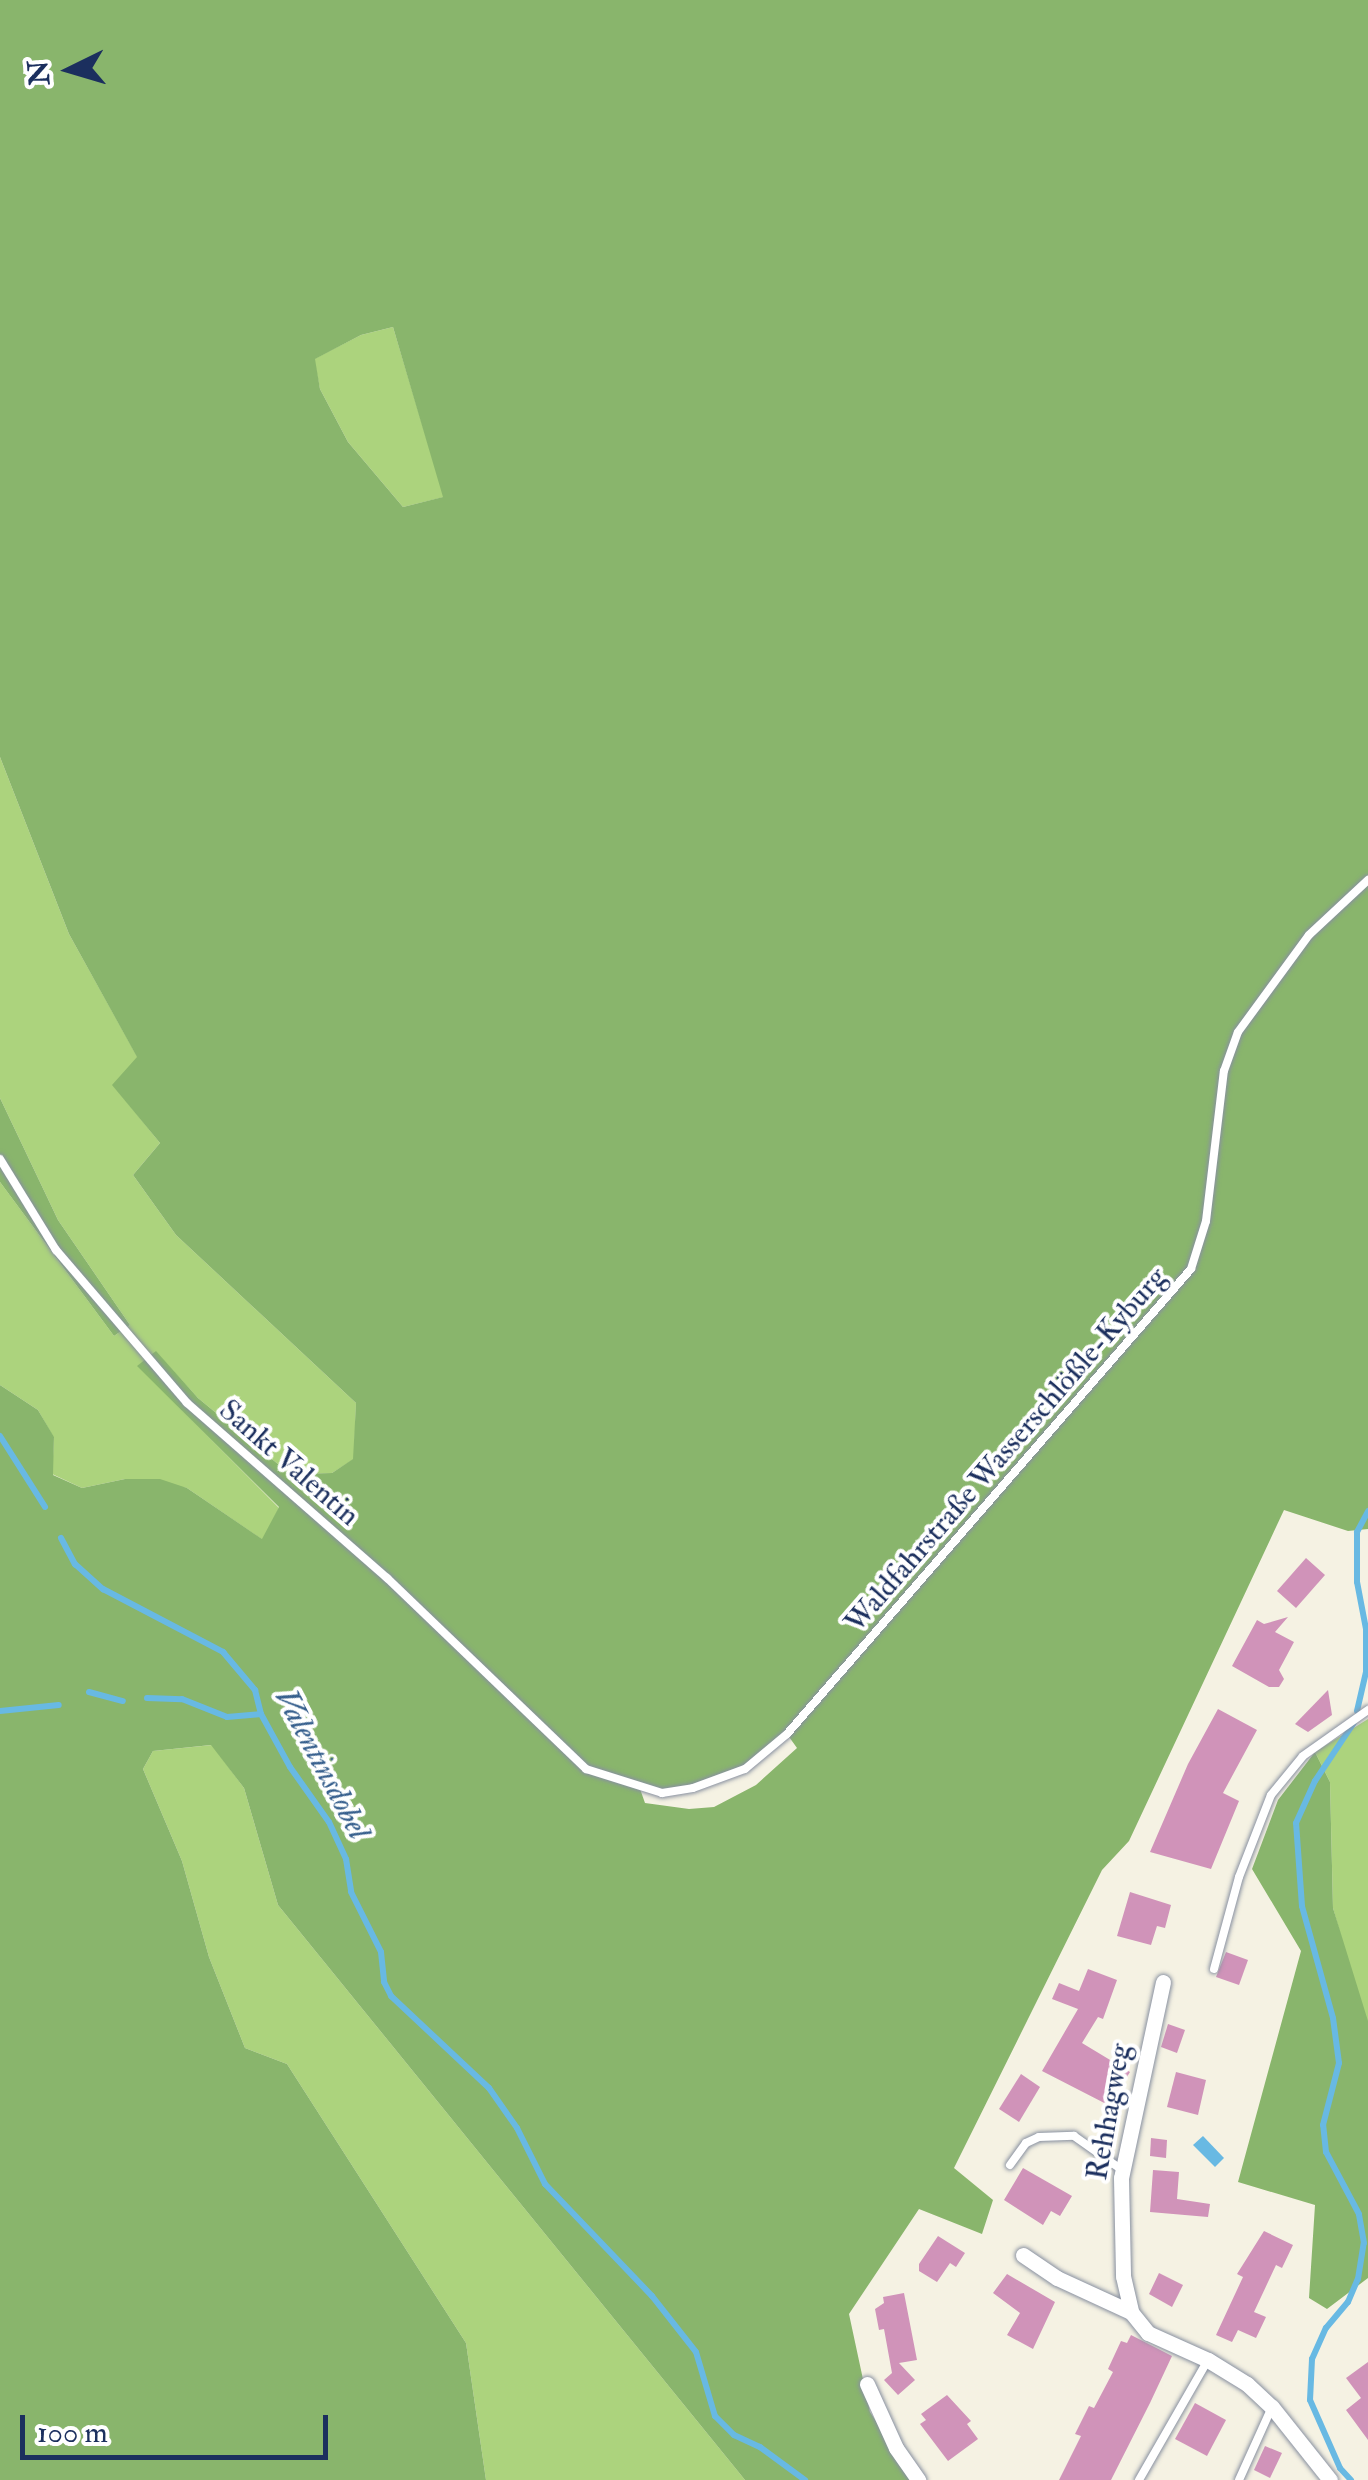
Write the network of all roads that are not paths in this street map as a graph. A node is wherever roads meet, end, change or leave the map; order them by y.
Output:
1 (1368, 880) edge
2 (0, 1159) edge
3 (1368, 1710) edge
4 (586, 1769) joint
5 (1214, 1969) dead end
6 (1164, 1982) dead end
7 (1010, 2164) dead end
8 (1123, 2170) junction
9 (1023, 2255) dead end
10 (1132, 2312) junction
11 (1208, 2360) junction
12 (867, 2384) dead end
13 (1272, 2406) junction
14 (918, 2480) edge
15 (1139, 2480) edge
16 (1239, 2480) edge
17 (1330, 2480) edge

1 - 4 lane, Waldfahrstraße Wasserschlößle-Kyburg
2 - 4 lane, Sankt Valentin
3 - 5 lane
6 - 8 street, Rehhagweg
7 - 8 lane
8 - 10 street, Rehhagweg
9 - 10 street
10 - 11 street
11 - 13 street
11 - 15 lane
12 - 14 street
13 - 16 lane
13 - 17 street

